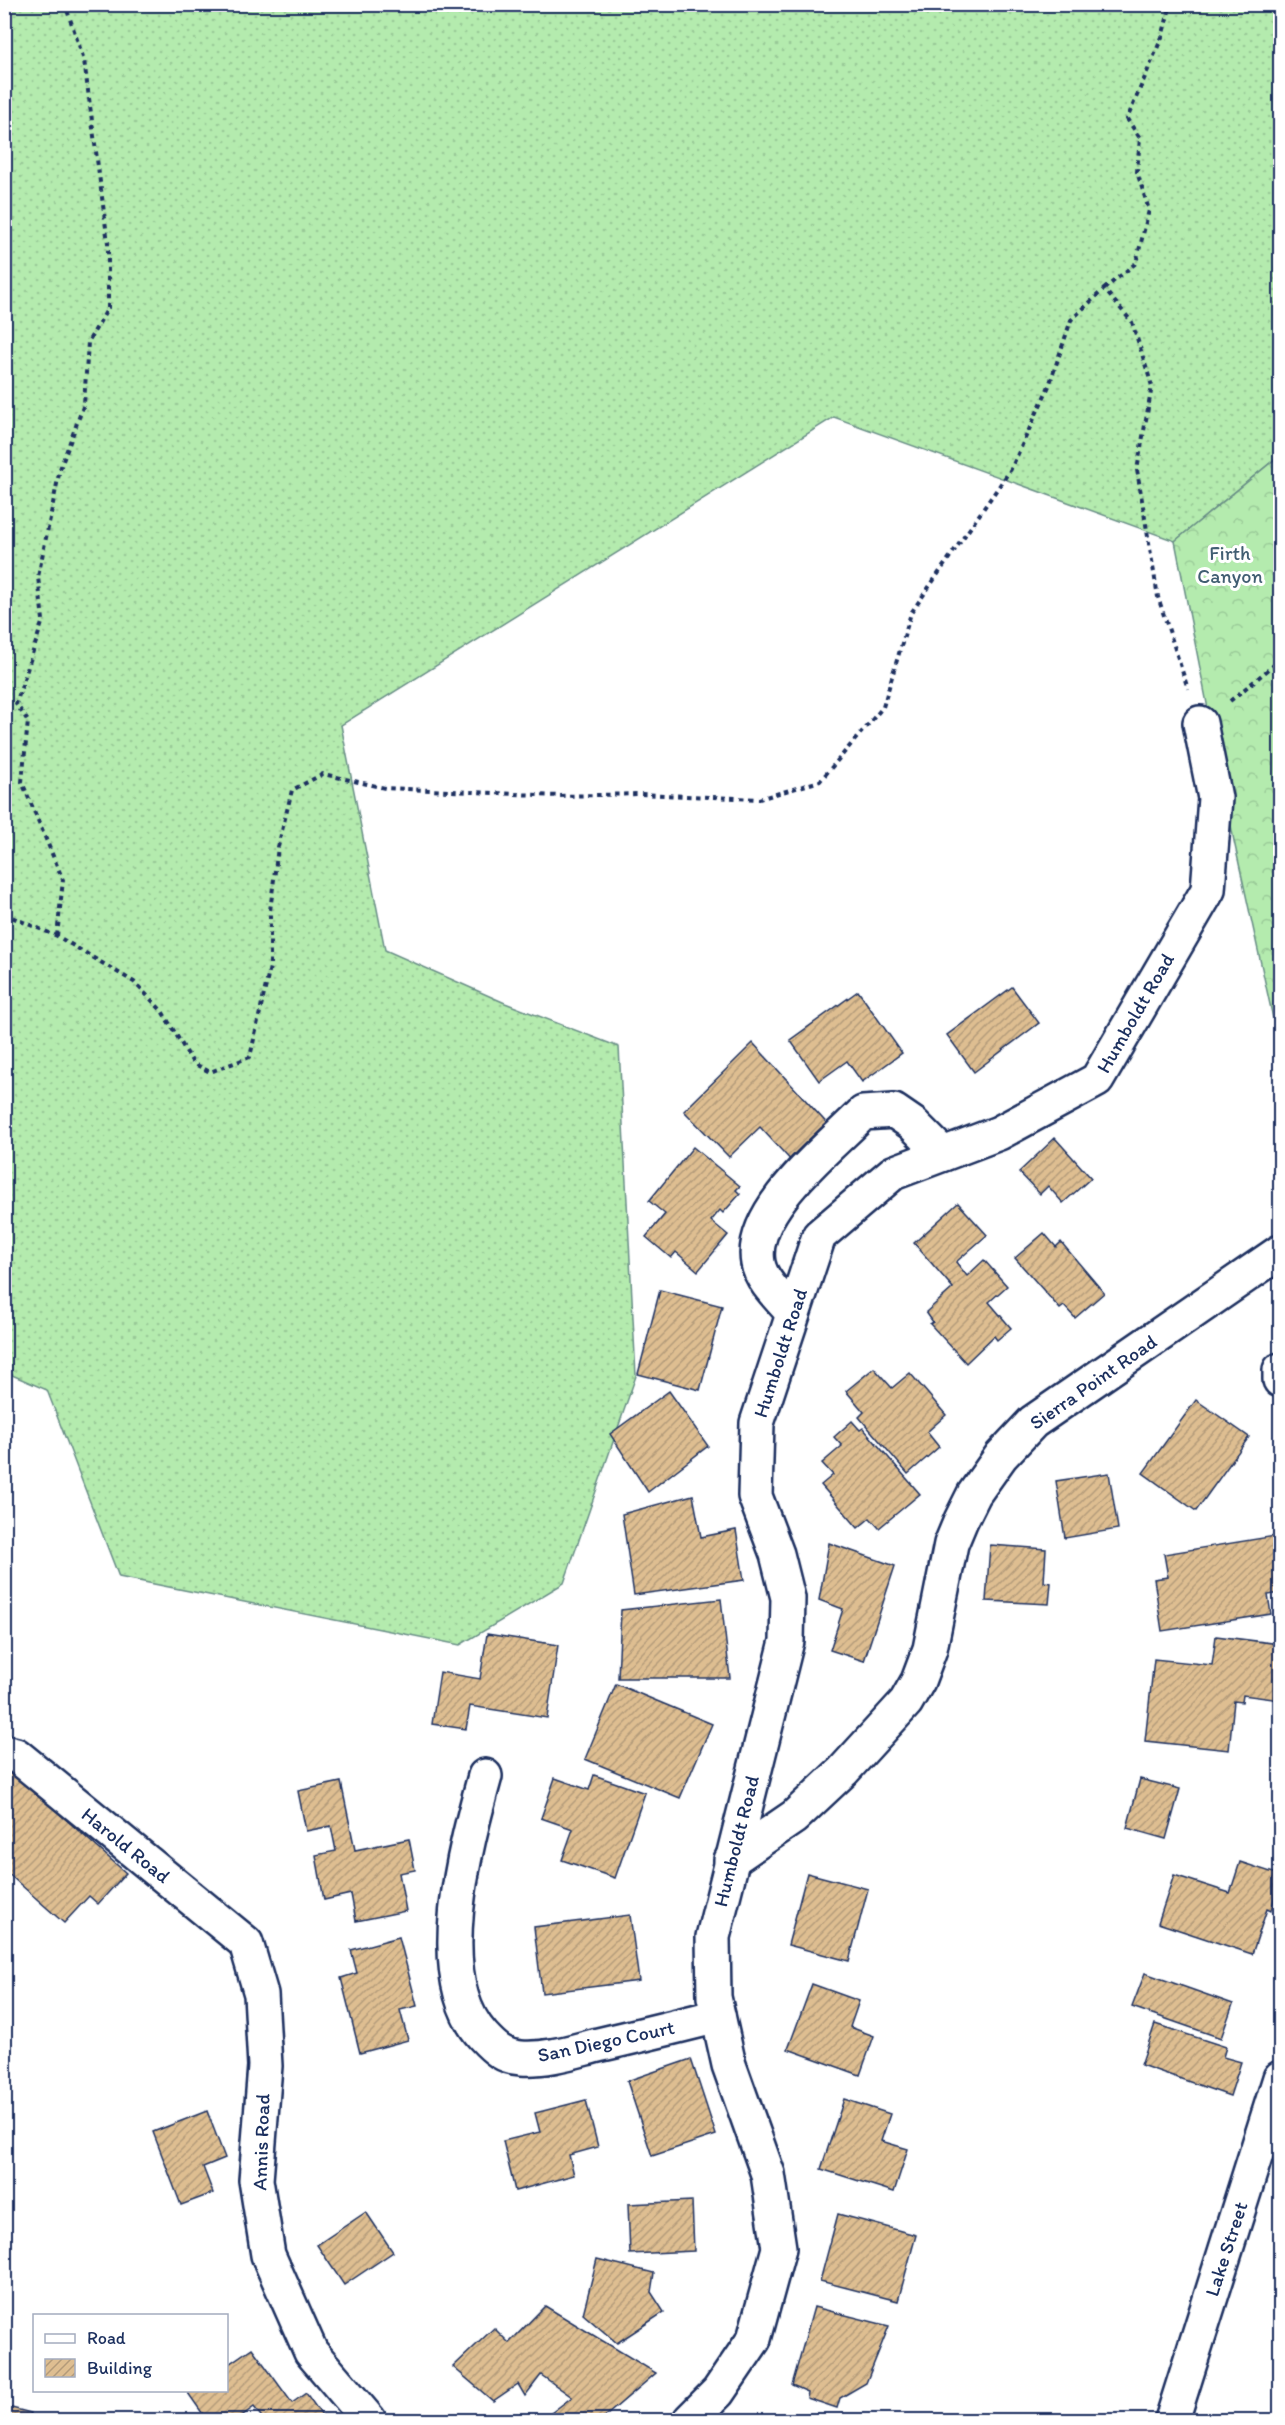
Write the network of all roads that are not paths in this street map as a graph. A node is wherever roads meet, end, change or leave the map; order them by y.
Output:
1 (1200, 723) road end
2 (943, 1154) junction
3 (1281, 1252) edge
4 (792, 1312) junction
5 (1281, 1370) edge
6 (1281, 1380) edge
7 (4, 1752) edge
8 (485, 1776) dead end
9 (731, 1860) junction
10 (246, 1943) joint
11 (718, 2016) junction
12 (1281, 2078) edge
13 (369, 2421) edge
14 (690, 2421) edge
15 (1172, 2421) edge

1 - 2 street, Humboldt Road
2 - 4 street, Humboldt Road
2 - 4 street
3 - 9 street, Sierra Point Road
4 - 9 street, Humboldt Road
5 - 6 street
7 - 10 street, Harold Road
8 - 11 street, San Diego Court
9 - 11 street, Humboldt Road
10 - 13 street, Annis Road
11 - 14 street, Humboldt Road
12 - 15 street, Lake Street

